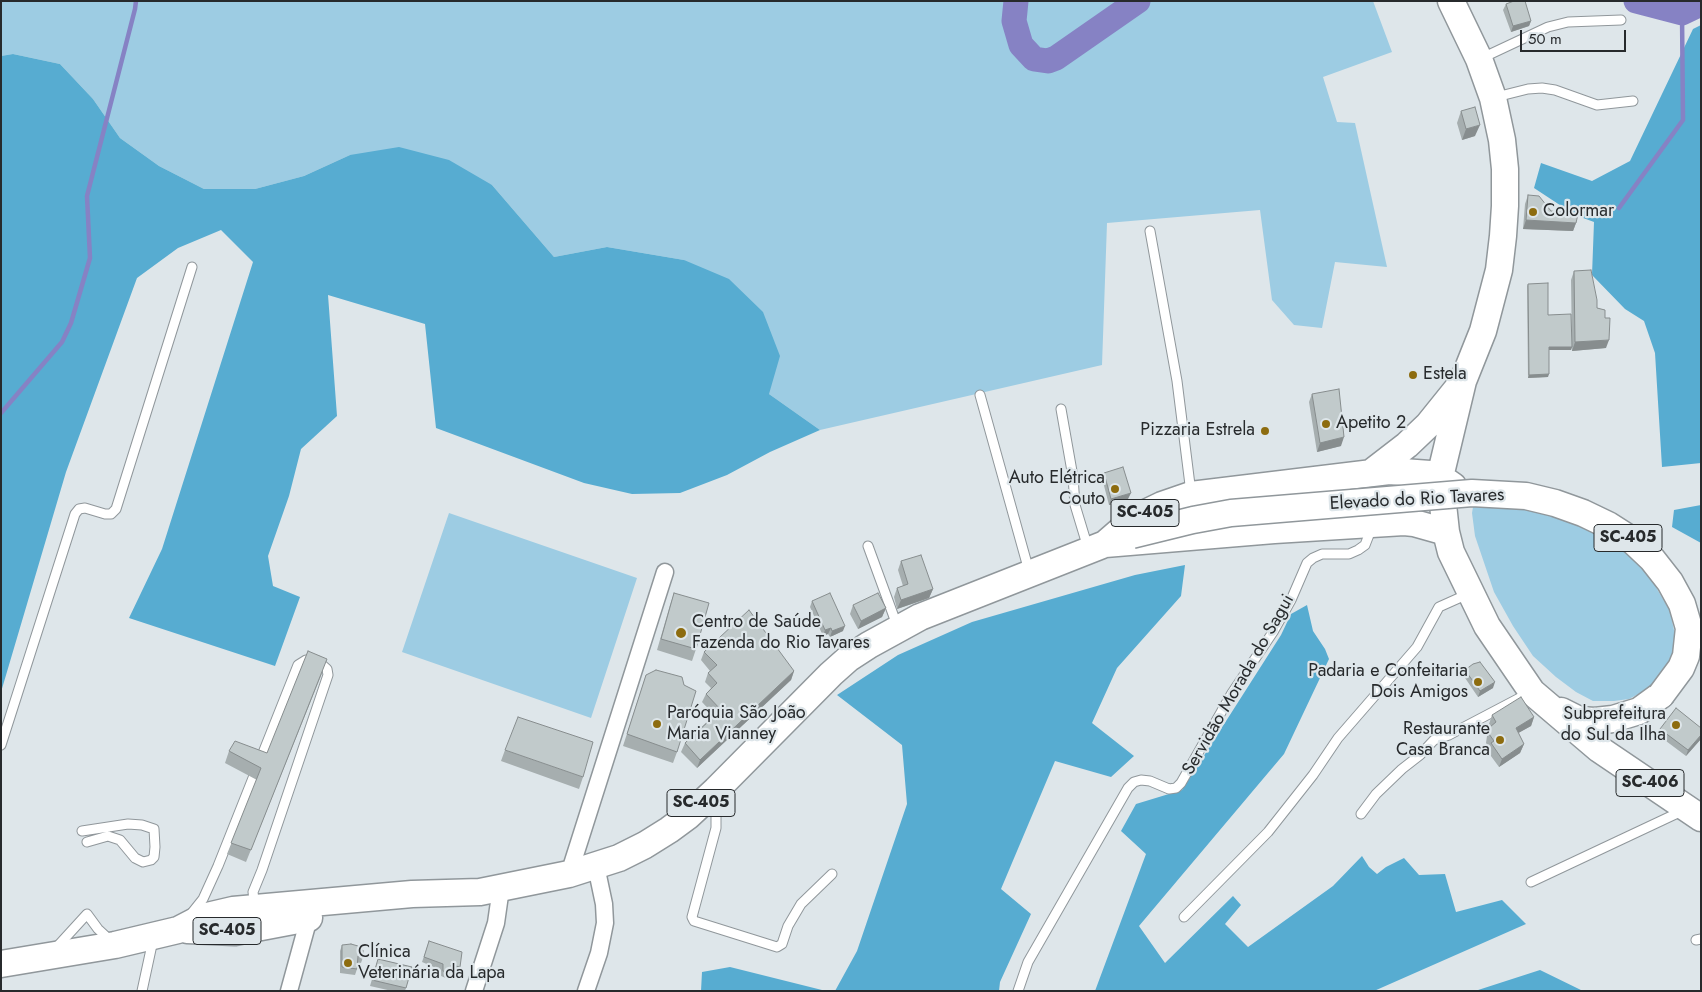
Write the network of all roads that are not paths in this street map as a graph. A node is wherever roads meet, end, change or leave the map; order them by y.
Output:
1 (1452, 4) edge
2 (1621, 20) dead end
3 (1480, 59) junction
4 (1493, 98) junction
5 (1633, 102) dead end
6 (1150, 231) dead end
7 (192, 267) dead end
8 (1483, 331) junction
9 (1463, 381) junction
10 (980, 395) dead end
11 (1061, 409) dead end
12 (1372, 472) junction
13 (1450, 484) junction
14 (1191, 494) junction
15 (1372, 524) junction
16 (1446, 532) junction
17 (868, 546) dead end
18 (1097, 547) junction
19 (664, 572) dead end
20 (1030, 573) junction
21 (1471, 593) junction
22 (898, 628) junction
23 (1536, 696) junction
24 (1, 745) edge
25 (716, 790) junction
26 (1694, 813) edge
27 (1361, 814) dead end
28 (82, 831) dead end
29 (87, 842) dead end
30 (596, 866) junction
31 (569, 874) junction
32 (832, 874) dead end
33 (1531, 882) dead end
34 (502, 888) junction
35 (412, 894) junction
36 (255, 908) junction
37 (1184, 917) dead end
38 (309, 918) junction
39 (276, 924) junction
40 (166, 932) junction
41 (115, 945) junction
42 (48, 956) junction
43 (1, 964) edge
44 (142, 991) edge
45 (289, 991) edge
46 (474, 991) edge
47 (586, 991) edge
48 (1018, 991) edge

1 - 3 main road
2 - 3 lane
3 - 4 main road
4 - 5 lane
4 - 8 main road
6 - 14 lane
7 - 24 lane
8 - 9 main road
8 - 13 main road
9 - 12 main road
9 - 13 main road
10 - 20 lane
11 - 18 lane
12 - 13 main road, SC-405
12 - 14 main road, SC-405
13 - 16 main road, SC-406
13 - 21 main road
14 - 18 main road, SC-405
15 - 16 main road
15 - 18 main road
15 - 48 lane, Servidão Morada do Sagui
16 - 21 main road, SC-406
17 - 22 lane
18 - 20 main road, SC-405
18 - 23 main road, Elevado do Rio Tavares / SC-405, bridge
19 - 31 street
20 - 22 main road, SC-405
21 - 23 main road, SC-406
21 - 37 lane
22 - 25 main road, SC-405
23 - 26 main road, SC-406
23 - 27 lane
25 - 30 main road, SC-405
25 - 32 lane
26 - 33 lane
28 - 29 lane
30 - 31 main road, SC-405
30 - 47 street
31 - 34 main road, SC-405
34 - 35 main road, SC-405
34 - 46 street
35 - 36 main road, SC-405
35 - 38 main road, SC-405
36 - 39 lane
36 - 40 main road, SC-405
36 - 40 lane
38 - 39 main road, SC-405
38 - 45 street
39 - 40 main road, SC-405
40 - 41 main road, SC-405
40 - 44 lane
41 - 42 main road, SC-405
41 - 42 lane
42 - 43 main road, SC-405

